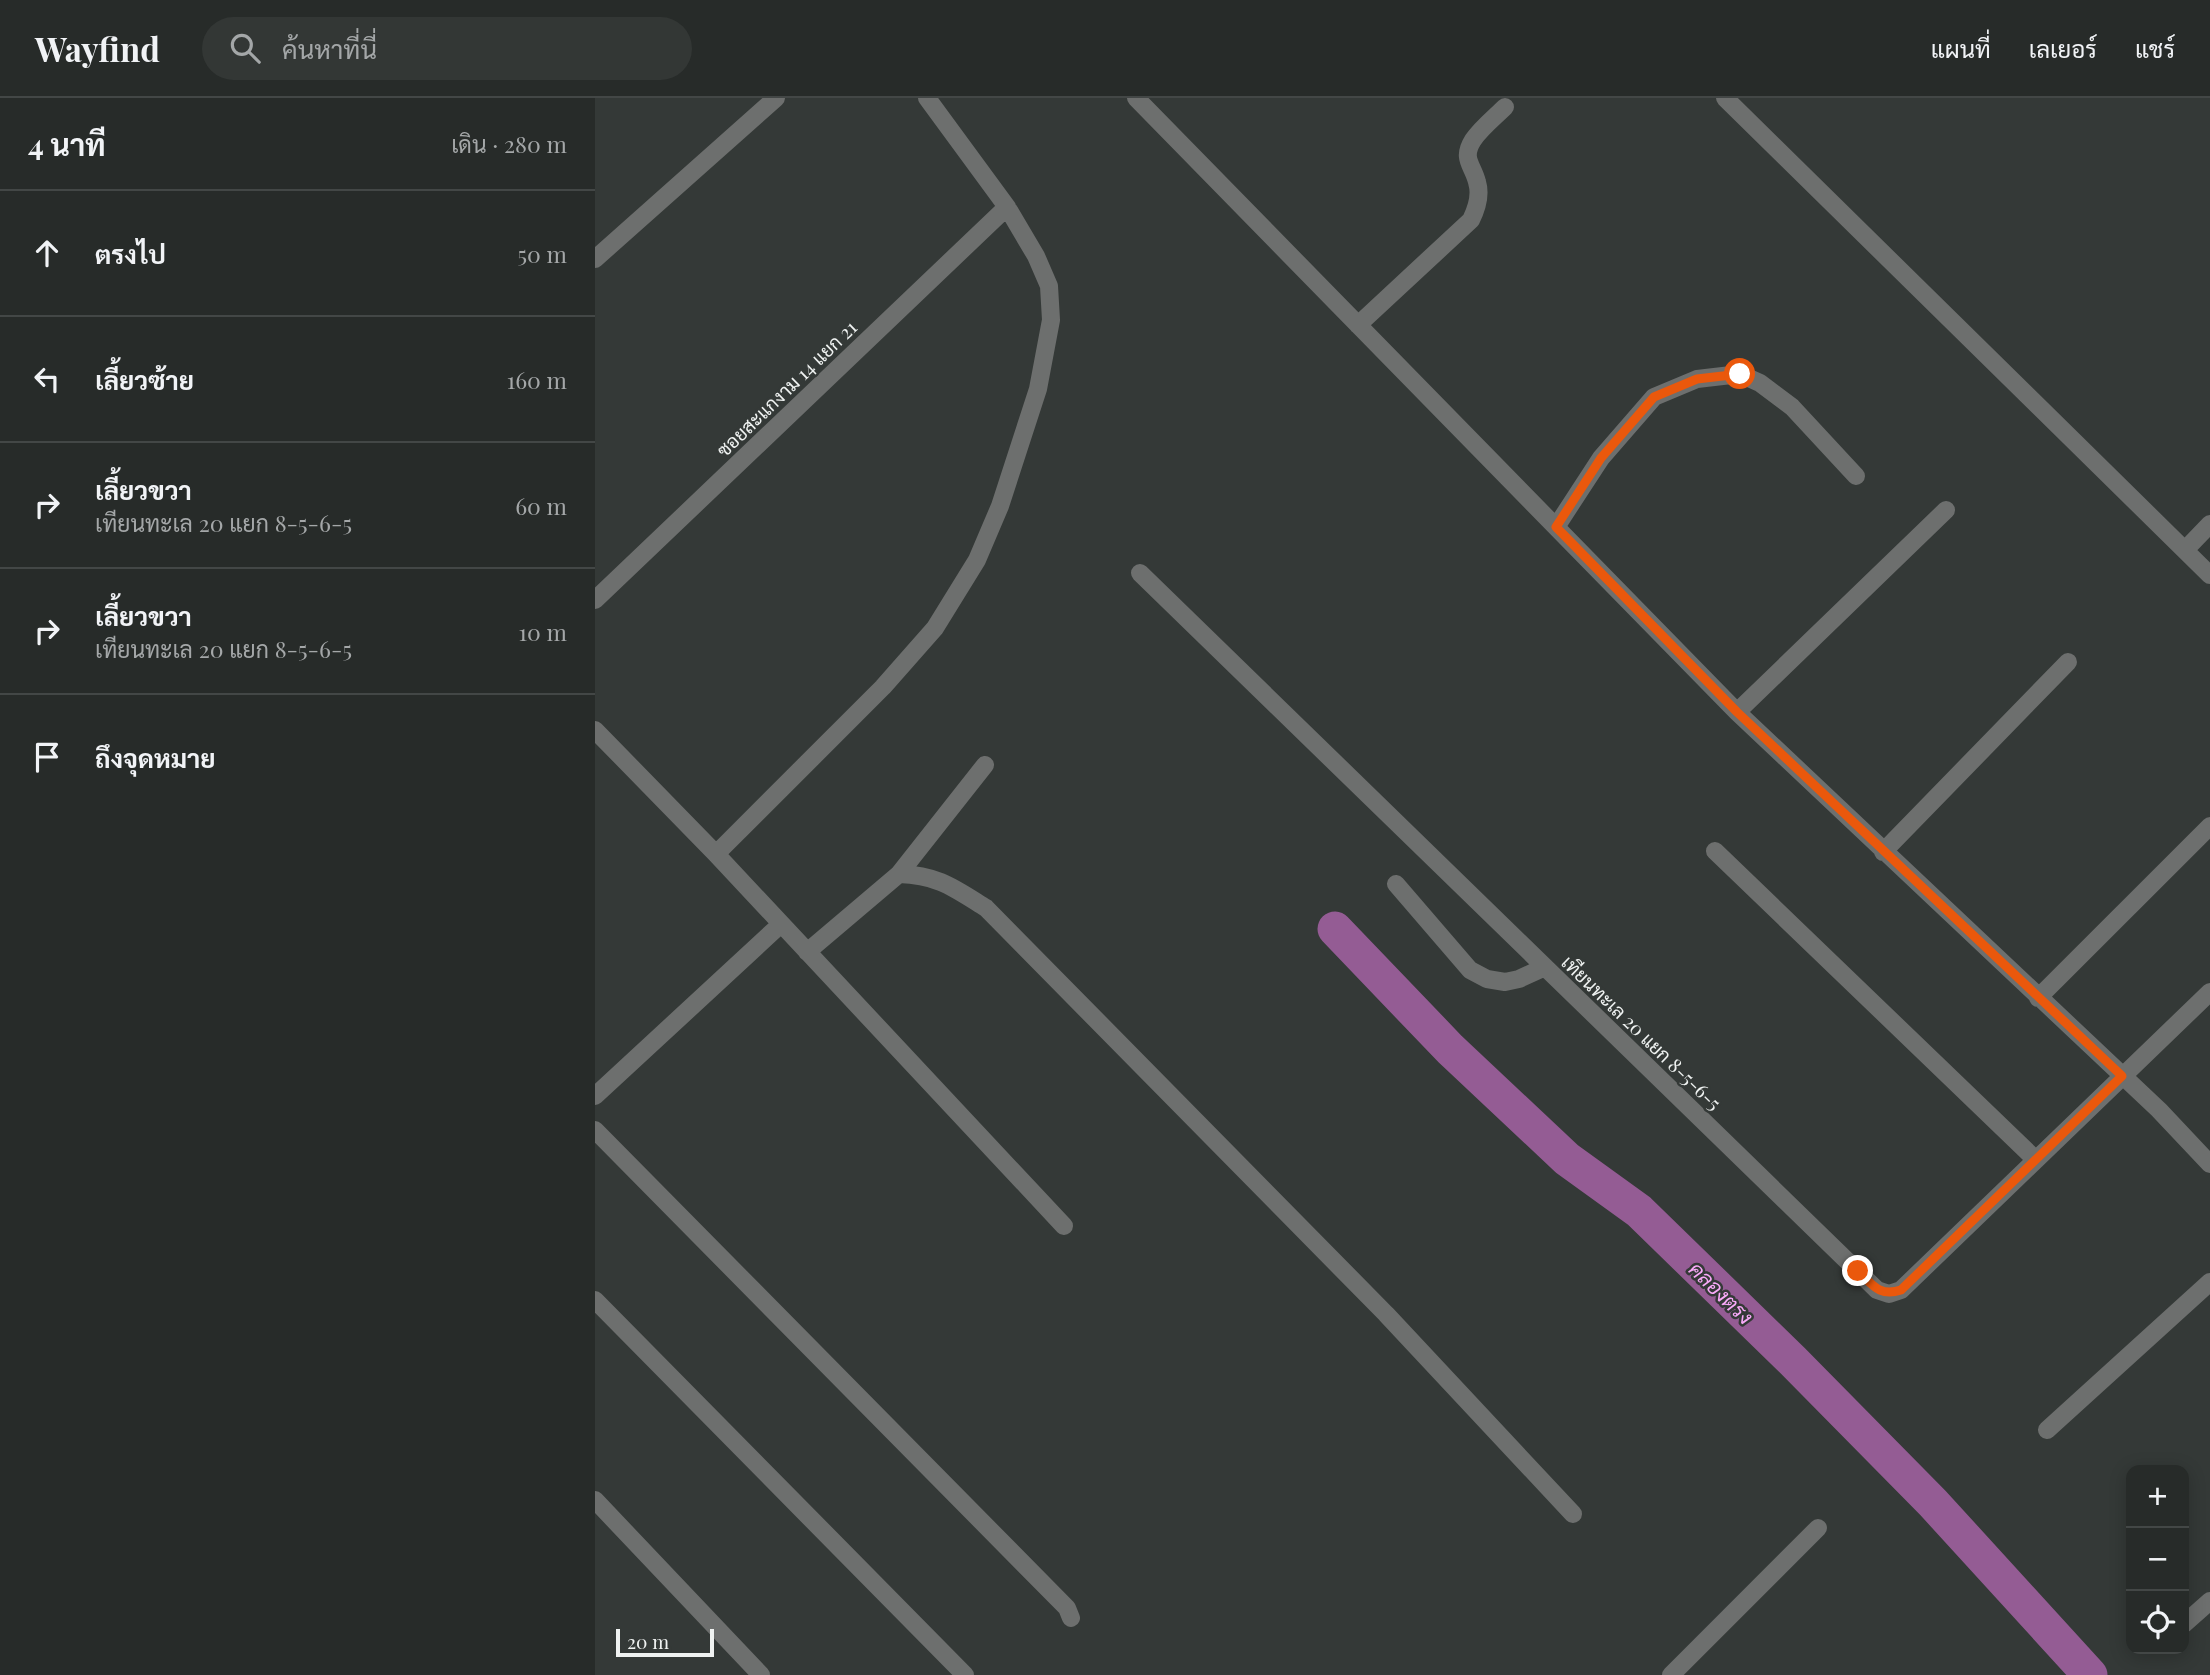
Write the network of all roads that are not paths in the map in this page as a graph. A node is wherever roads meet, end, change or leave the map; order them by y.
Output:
1 (776, 98) edge
2 (927, 98) edge
3 (1136, 98) edge
4 (1725, 98) edge
5 (1505, 107) dead end
6 (1007, 207) junction
7 (595, 259) edge
8 (1358, 325) junction
9 (1856, 476) dead end
10 (1946, 510) dead end
11 (2210, 524) edge
12 (1556, 527) junction
13 (2185, 551) junction
14 (1140, 573) dead end
15 (2210, 575) edge
16 (595, 600) edge
17 (2068, 663) dead end
18 (1737, 712) junction
19 (595, 730) edge
20 (985, 765) dead end
21 (2210, 826) edge
22 (1715, 852) dead end
23 (1883, 852) junction
24 (716, 854) junction
25 (899, 874) junction
26 (1396, 884) dead end
27 (781, 925) junction
28 (807, 952) junction
29 (1545, 967) junction
30 (2210, 992) edge
31 (2038, 998) junction
32 (2122, 1076) junction
33 (599, 1085) edge
34 (595, 1130) edge
35 (2036, 1160) junction
36 (2210, 1164) edge
37 (1064, 1226) dead end
38 (2210, 1282) edge
39 (595, 1300) edge
40 (2047, 1430) dead end
41 (595, 1500) edge
42 (1573, 1514) dead end
43 (1818, 1528) dead end
44 (2210, 1601) edge
45 (1071, 1618) dead end
46 (2189, 1620) edge
47 (761, 1675) edge
48 (965, 1675) edge
49 (1671, 1675) edge

1 - 7 street
2 - 6 street
3 - 8 street
4 - 13 street
5 - 8 street
6 - 16 street, ซอยสะแกงาม 14 แยก 21
6 - 24 street
8 - 12 street
9 - 12 street
10 - 18 street
11 - 13 street
12 - 18 street
13 - 15 street
14 - 29 street, เทียนทะเล 20 แยก 8-5-6-5
17 - 23 street
18 - 23 street
19 - 24 street
20 - 25 street
21 - 31 street
22 - 35 street
23 - 31 street
24 - 27 street
25 - 28 street
25 - 42 street
26 - 29 street
27 - 28 street
27 - 33 street
28 - 37 street
29 - 35 street, เทียนทะเล 20 แยก 8-5-6-5
30 - 32 street, เทียนทะเล 20 แยก 8-5-6-5
31 - 32 street
32 - 35 street, เทียนทะเล 20 แยก 8-5-6-5
32 - 36 street
34 - 45 street
38 - 40 street
39 - 48 street
41 - 47 street
43 - 49 street
44 - 46 street

